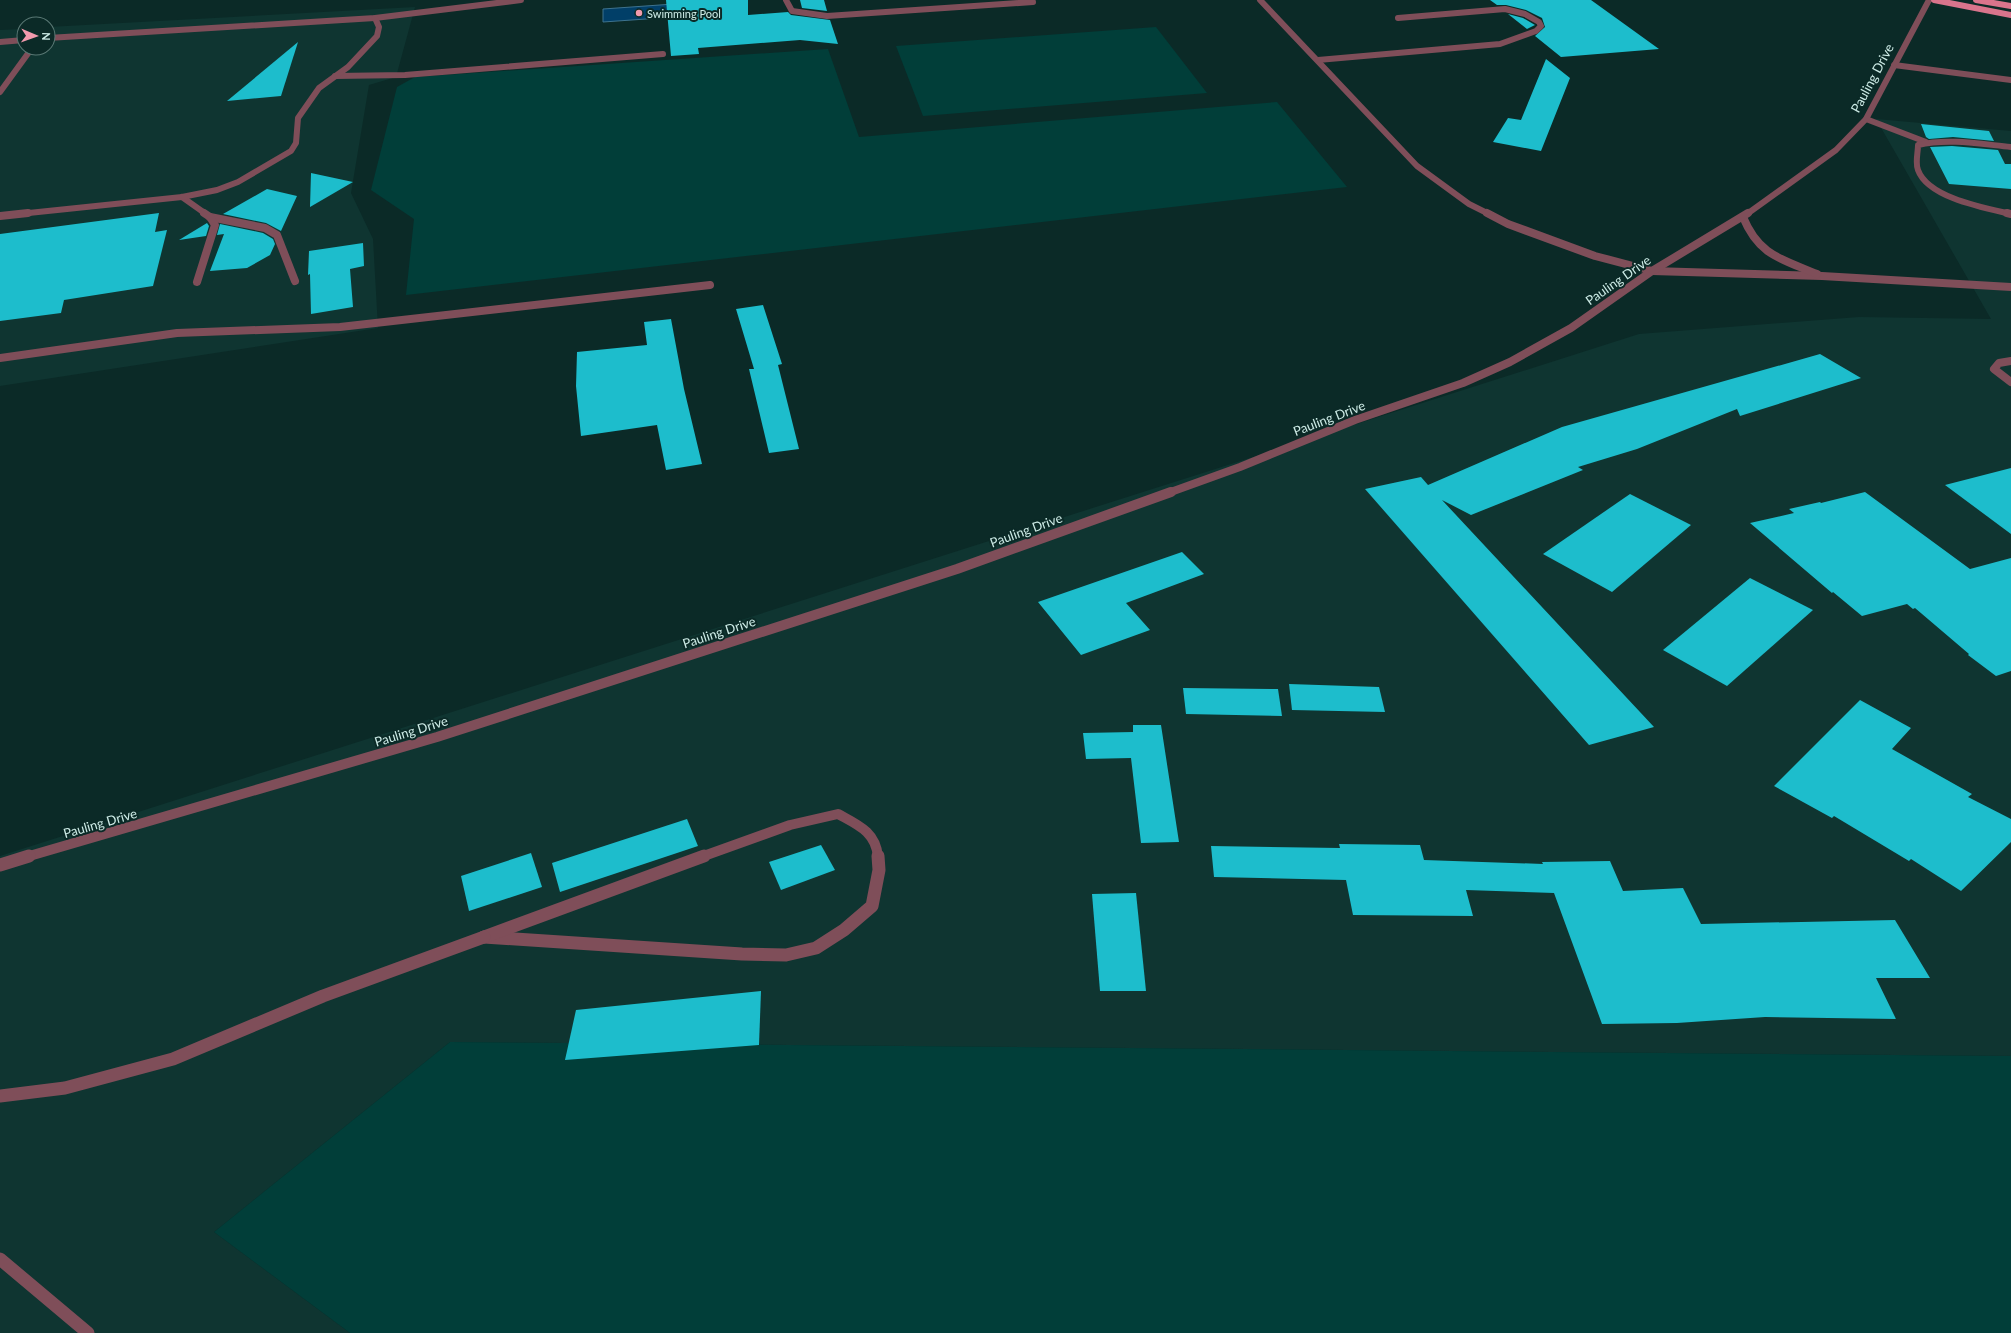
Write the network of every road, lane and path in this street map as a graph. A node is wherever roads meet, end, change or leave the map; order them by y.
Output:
1 (521, 0) edge
2 (786, 0) edge
3 (1260, 0) edge
4 (1929, 0) edge
5 (1934, 0) edge
6 (1976, 0) edge
7 (1033, 2) dead end
8 (2011, 6) edge
9 (2011, 15) edge
10 (375, 18) junction
11 (1398, 18) dead end
12 (56, 37) edge
13 (16, 41) edge
14 (0, 42) edge
15 (663, 54) dead end
16 (26, 56) edge
17 (1318, 60) junction
18 (1894, 65) junction
19 (335, 76) junction
20 (2011, 80) edge
21 (0, 92) edge
22 (1866, 119) junction
23 (1926, 142) junction
24 (2011, 147) edge
25 (182, 197) junction
26 (2011, 214) edge
27 (0, 216) edge
28 (210, 216) junction
29 (1742, 216) junction
30 (1652, 271) junction
31 (1822, 276) junction
32 (295, 281) dead end
33 (197, 282) dead end
34 (710, 285) dead end
35 (2011, 287) edge
36 (0, 358) edge
37 (2011, 361) edge
38 (2011, 382) edge
39 (0, 865) edge
40 (484, 937) junction
41 (0, 1096) edge
42 (0, 1259) edge
43 (88, 1333) edge

1 - 10 street
2 - 7 street
3 - 17 street
4 - 18 street, Pauling Drive
5 - 9 main road
6 - 8 main road
10 - 12 street
10 - 19 street
11 - 17 street
13 - 14 street
15 - 19 street
16 - 21 street
17 - 30 street
18 - 20 street
18 - 22 street, Pauling Drive
19 - 25 street
22 - 23 street
22 - 29 street, Pauling Drive
23 - 24 street
23 - 26 street
25 - 27 street
25 - 28 street
28 - 32 street
28 - 33 street
29 - 30 street, Pauling Drive
29 - 31 street
30 - 31 street
30 - 39 street, Pauling Drive
31 - 35 street
34 - 36 street
37 - 38 street
40 - 40 street
40 - 41 street
42 - 43 street

